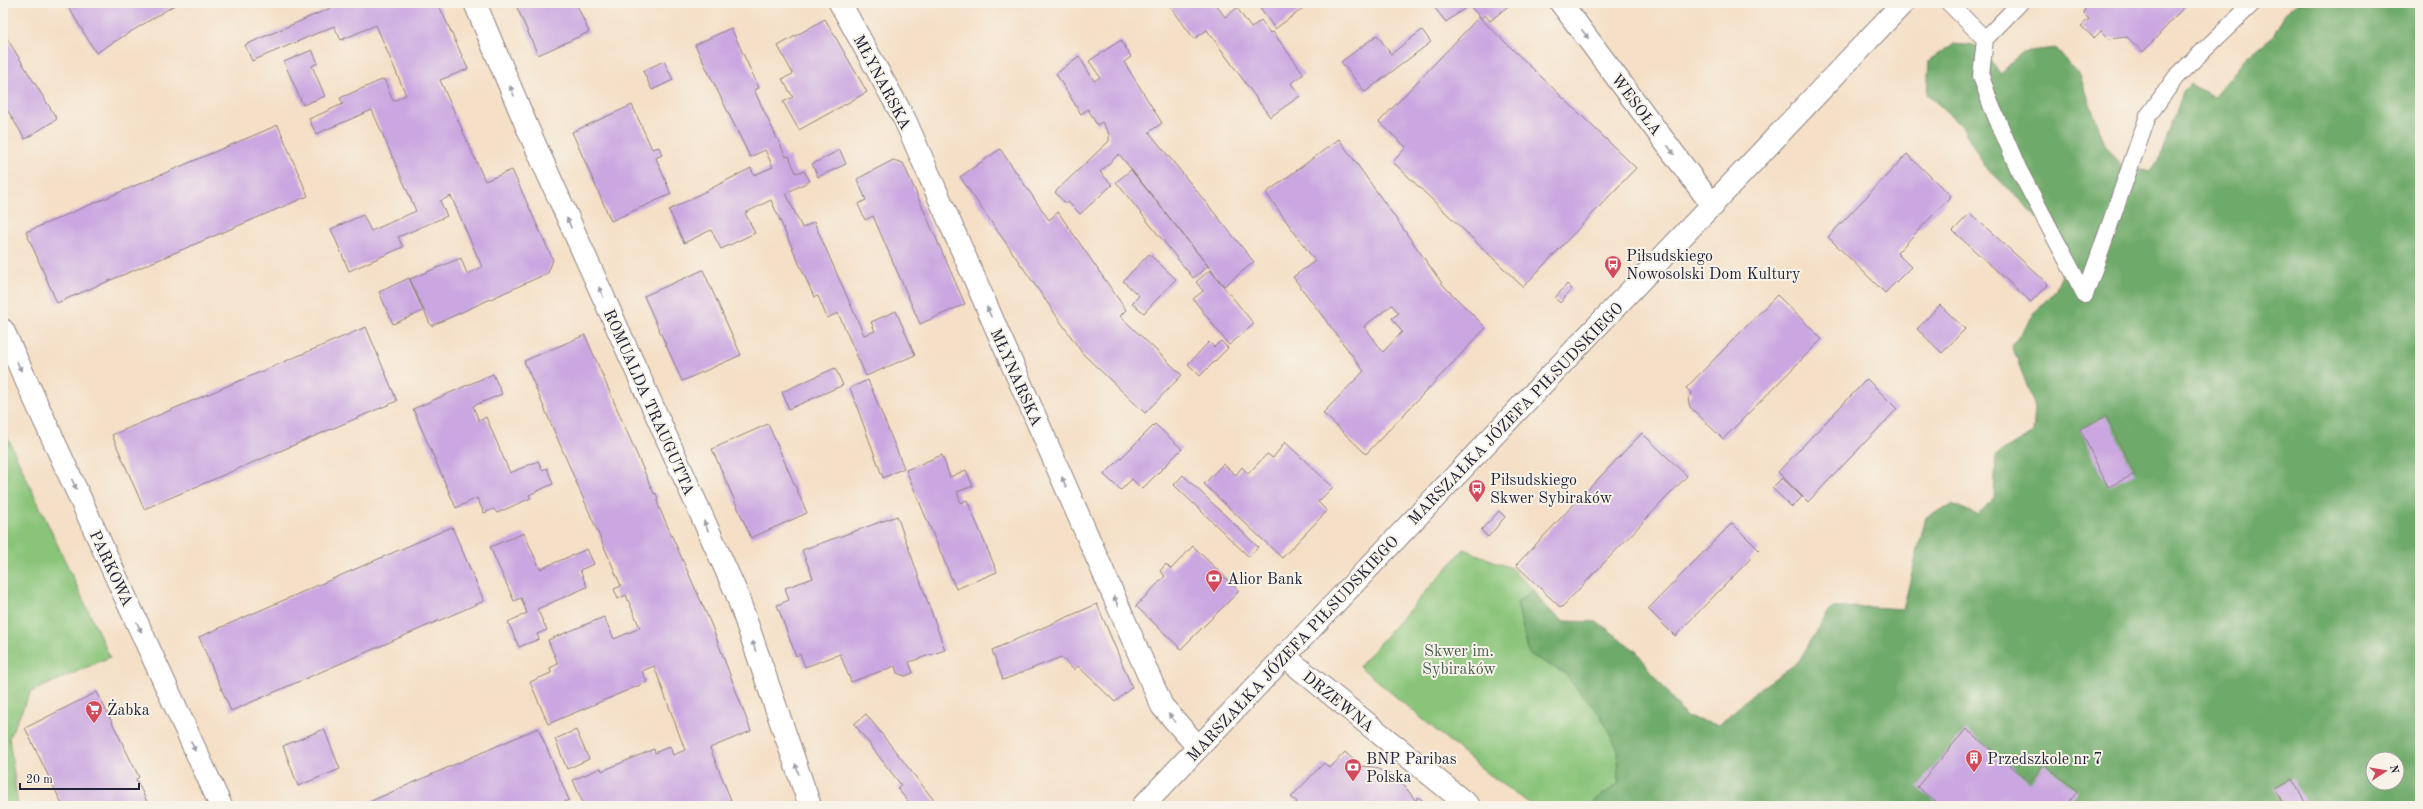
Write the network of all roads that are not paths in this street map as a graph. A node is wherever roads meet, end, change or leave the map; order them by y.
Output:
1 (475, 3) edge
2 (840, 3) edge
3 (1561, 3) edge
4 (1903, 3) edge
5 (1949, 3) edge
6 (2020, 3) edge
7 (2253, 3) edge
8 (1985, 39) junction
9 (1713, 206) junction
10 (3, 330) edge
11 (1284, 656) junction
12 (1198, 747) junction
13 (1147, 805) edge
14 (220, 806) edge
15 (810, 806) edge
16 (1469, 806) edge

15 -> 1 street, ROMUALDA TRAUGUTTA
12 -> 2 street, MŁYNARSKA
3 -> 9 street, WESOŁA
4 - 9 street, MARSZAŁKA JÓZEFA PIŁSUDSKIEGO
5 - 8 lane
6 - 8 lane
7 - 8 lane
9 - 11 street, MARSZAŁKA JÓZEFA PIŁSUDSKIEGO
10 -> 14 street, PARKOWA
11 - 12 street, MARSZAŁKA JÓZEFA PIŁSUDSKIEGO
11 - 16 street, DRZEWNA
12 - 13 street, MARSZAŁKA JÓZEFA PIŁSUDSKIEGO

